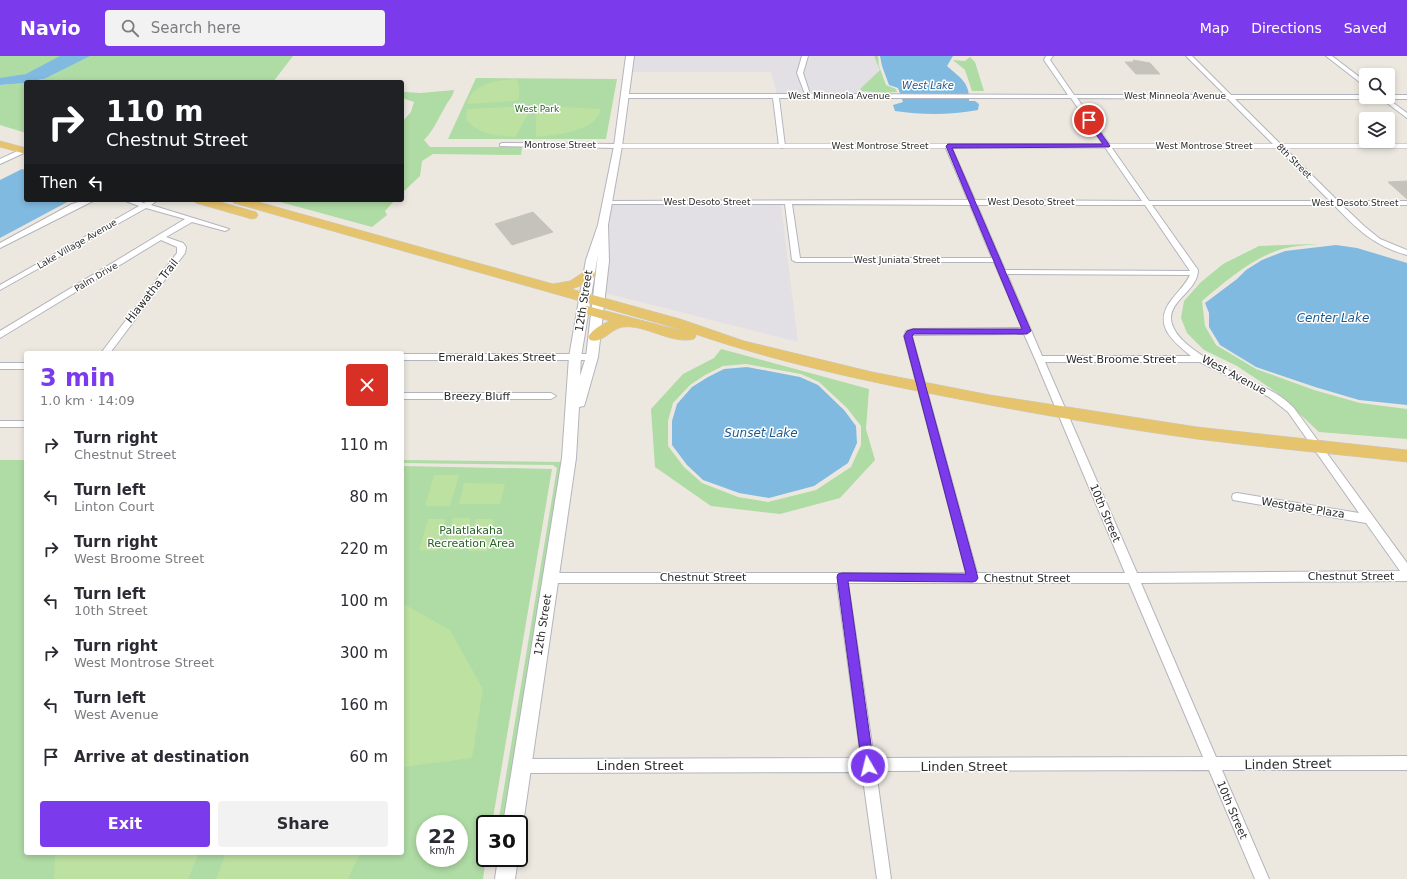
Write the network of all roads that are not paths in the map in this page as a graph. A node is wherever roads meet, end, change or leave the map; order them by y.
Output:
1 (630, 56) edge
2 (805, 56) edge
3 (1050, 56) edge
4 (1189, 56) edge
5 (1329, 56) edge
6 (1359, 80) edge
7 (625, 96) junction
8 (776, 96) junction
9 (808, 96) junction
10 (1072, 96) junction
11 (1230, 96) junction
12 (1359, 97) edge
13 (1395, 97) edge
14 (1407, 97) edge
15 (1391, 104) edge
16 (1407, 116) edge
17 (0, 134) edge
18 (0, 144) edge
19 (502, 145) dead end
20 (618, 146) junction
21 (782, 146) junction
22 (948, 146) junction
23 (1107, 146) junction
24 (1279, 146) junction
25 (1407, 146) edge
26 (24, 147) edge
27 (24, 148) edge
28 (24, 149) edge
29 (0, 162) edge
30 (86, 202) edge
31 (134, 202) edge
32 (150, 202) edge
33 (207, 202) edge
34 (245, 202) edge
35 (607, 202) junction
36 (973, 202) junction
37 (1147, 202) junction
38 (788, 203) junction
39 (1337, 203) junction
40 (1407, 204) edge
41 (145, 205) junction
42 (191, 219) junction
43 (603, 225) junction
44 (225, 229) dead end
45 (161, 238) junction
46 (0, 246) edge
47 (1407, 253) edge
48 (591, 260) junction
49 (997, 260) junction
50 (604, 261) junction
51 (1002, 272) junction
52 (1194, 273) junction
53 (589, 275) junction
54 (0, 288) edge
55 (552, 288) junction
56 (584, 303) junction
57 (599, 307) junction
58 (629, 322) junction
59 (1027, 331) junction
60 (0, 335) edge
61 (595, 337) junction
62 (739, 344) junction
63 (107, 351) edge
64 (575, 357) junction
65 (404, 358) edge
66 (592, 358) junction
67 (1039, 359) junction
68 (1202, 359) junction
69 (0, 366) edge
70 (24, 366) edge
71 (920, 387) junction
72 (404, 396) edge
73 (551, 396) dead end
74 (1062, 413) junction
75 (0, 424) edge
76 (24, 424) edge
77 (572, 427) junction
78 (1318, 447) junction
79 (1407, 456) edge
80 (1237, 497) dead end
81 (1369, 519) junction
82 (1407, 572) edge
83 (1407, 576) edge
84 (842, 577) junction
85 (551, 578) junction
86 (973, 578) junction
87 (1133, 578) junction
88 (1407, 763) edge
89 (1213, 765) junction
90 (522, 766) junction
91 (868, 766) junction
92 (514, 815) edge
93 (507, 867) edge
94 (505, 879) edge
95 (884, 879) edge
96 (1262, 879) edge

1 - 7 main road, 12th Street
2 - 9 street
3 - 10 street
4 - 11 street, 8th Street
5 - 6 street
7 - 8 street, West Minneola Avenue
7 - 20 main road, 12th Street
8 - 9 street, West Minneola Avenue
8 - 21 street
9 - 10 street, West Minneola Avenue
10 - 11 street, West Minneola Avenue
10 - 23 street
11 - 12 street, West Minneola Avenue
11 - 24 street, 8th Street
13 - 14 street
15 - 16 street
17 - 26 highway
18 - 27 highway
19 - 20 street, Montrose Street
20 - 21 street, West Montrose Street
20 - 35 main road, 12th Street
21 - 22 street, West Montrose Street
22 - 23 street, West Montrose Street
22 - 36 street, 10th Street
23 - 24 street, West Montrose Street
23 - 37 street
24 - 25 street, West Montrose Street
24 - 39 street, 8th Street
28 - 29 street
30 - 46 street
31 - 41 street
32 - 41 street, Lake Village Avenue
33 - 56 highway
34 - 55 highway
35 - 38 street, West Desoto Street
35 - 43 main road, 12th Street
36 - 37 street, West Desoto Street
36 - 38 street, West Desoto Street
36 - 49 street, 10th Street
37 - 39 street, West Desoto Street
37 - 52 street
38 - 49 street, West Juniata Street
39 - 40 street, West Desoto Street
39 - 47 street, 8th Street
41 - 42 street
41 - 54 street, Lake Village Avenue
42 - 44 street
42 - 45 street, Palm Drive
43 - 48 main road, 12th Street
43 - 50 main road, 12th Street
45 - 60 street, Palm Drive
45 - 63 street, Hiawatha Trail
48 - 50 street
48 - 53 main road, 12th Street
49 - 51 street, 10th Street
50 - 57 main road, 12th Street
51 - 52 street
51 - 59 street, 10th Street
52 - 68 street, West Avenue
53 - 55 highway
53 - 56 main road, 12th Street
55 - 56 highway
56 - 57 highway
56 - 64 main road, 12th Street
57 - 58 highway
57 - 61 main road, 12th Street
57 - 62 highway
58 - 61 highway
58 - 62 highway
59 - 67 street, 10th Street
59 - 71 street
61 - 66 main road, 12th Street
62 - 71 highway
64 - 65 street, Emerald Lakes Street
64 - 66 street, Emerald Lakes Street
64 - 77 main road, 12th Street
66 - 77 main road, 12th Street
67 - 68 street, West Broome Street
67 - 74 street, 10th Street
68 - 78 street, West Avenue
69 - 70 street
71 - 74 highway
71 - 86 street
72 - 73 street, Breezy Bluff
74 - 78 highway
74 - 87 street, 10th Street
75 - 76 street
77 - 85 main road, 12th Street
78 - 79 highway
78 - 81 street, West Avenue
80 - 81 street, Westgate Plaza
81 - 82 street, West Avenue
83 - 87 street, Chestnut Street
84 - 85 street, Chestnut Street
84 - 86 street, Chestnut Street
84 - 91 street
85 - 90 main road, 12th Street
86 - 87 street, Chestnut Street
87 - 89 street, 10th Street
88 - 89 street, Linden Street
89 - 91 street, Linden Street
89 - 96 street, 10th Street
90 - 91 street, Linden Street
90 - 92 main road, 12th Street
91 - 95 street
93 - 94 main road

